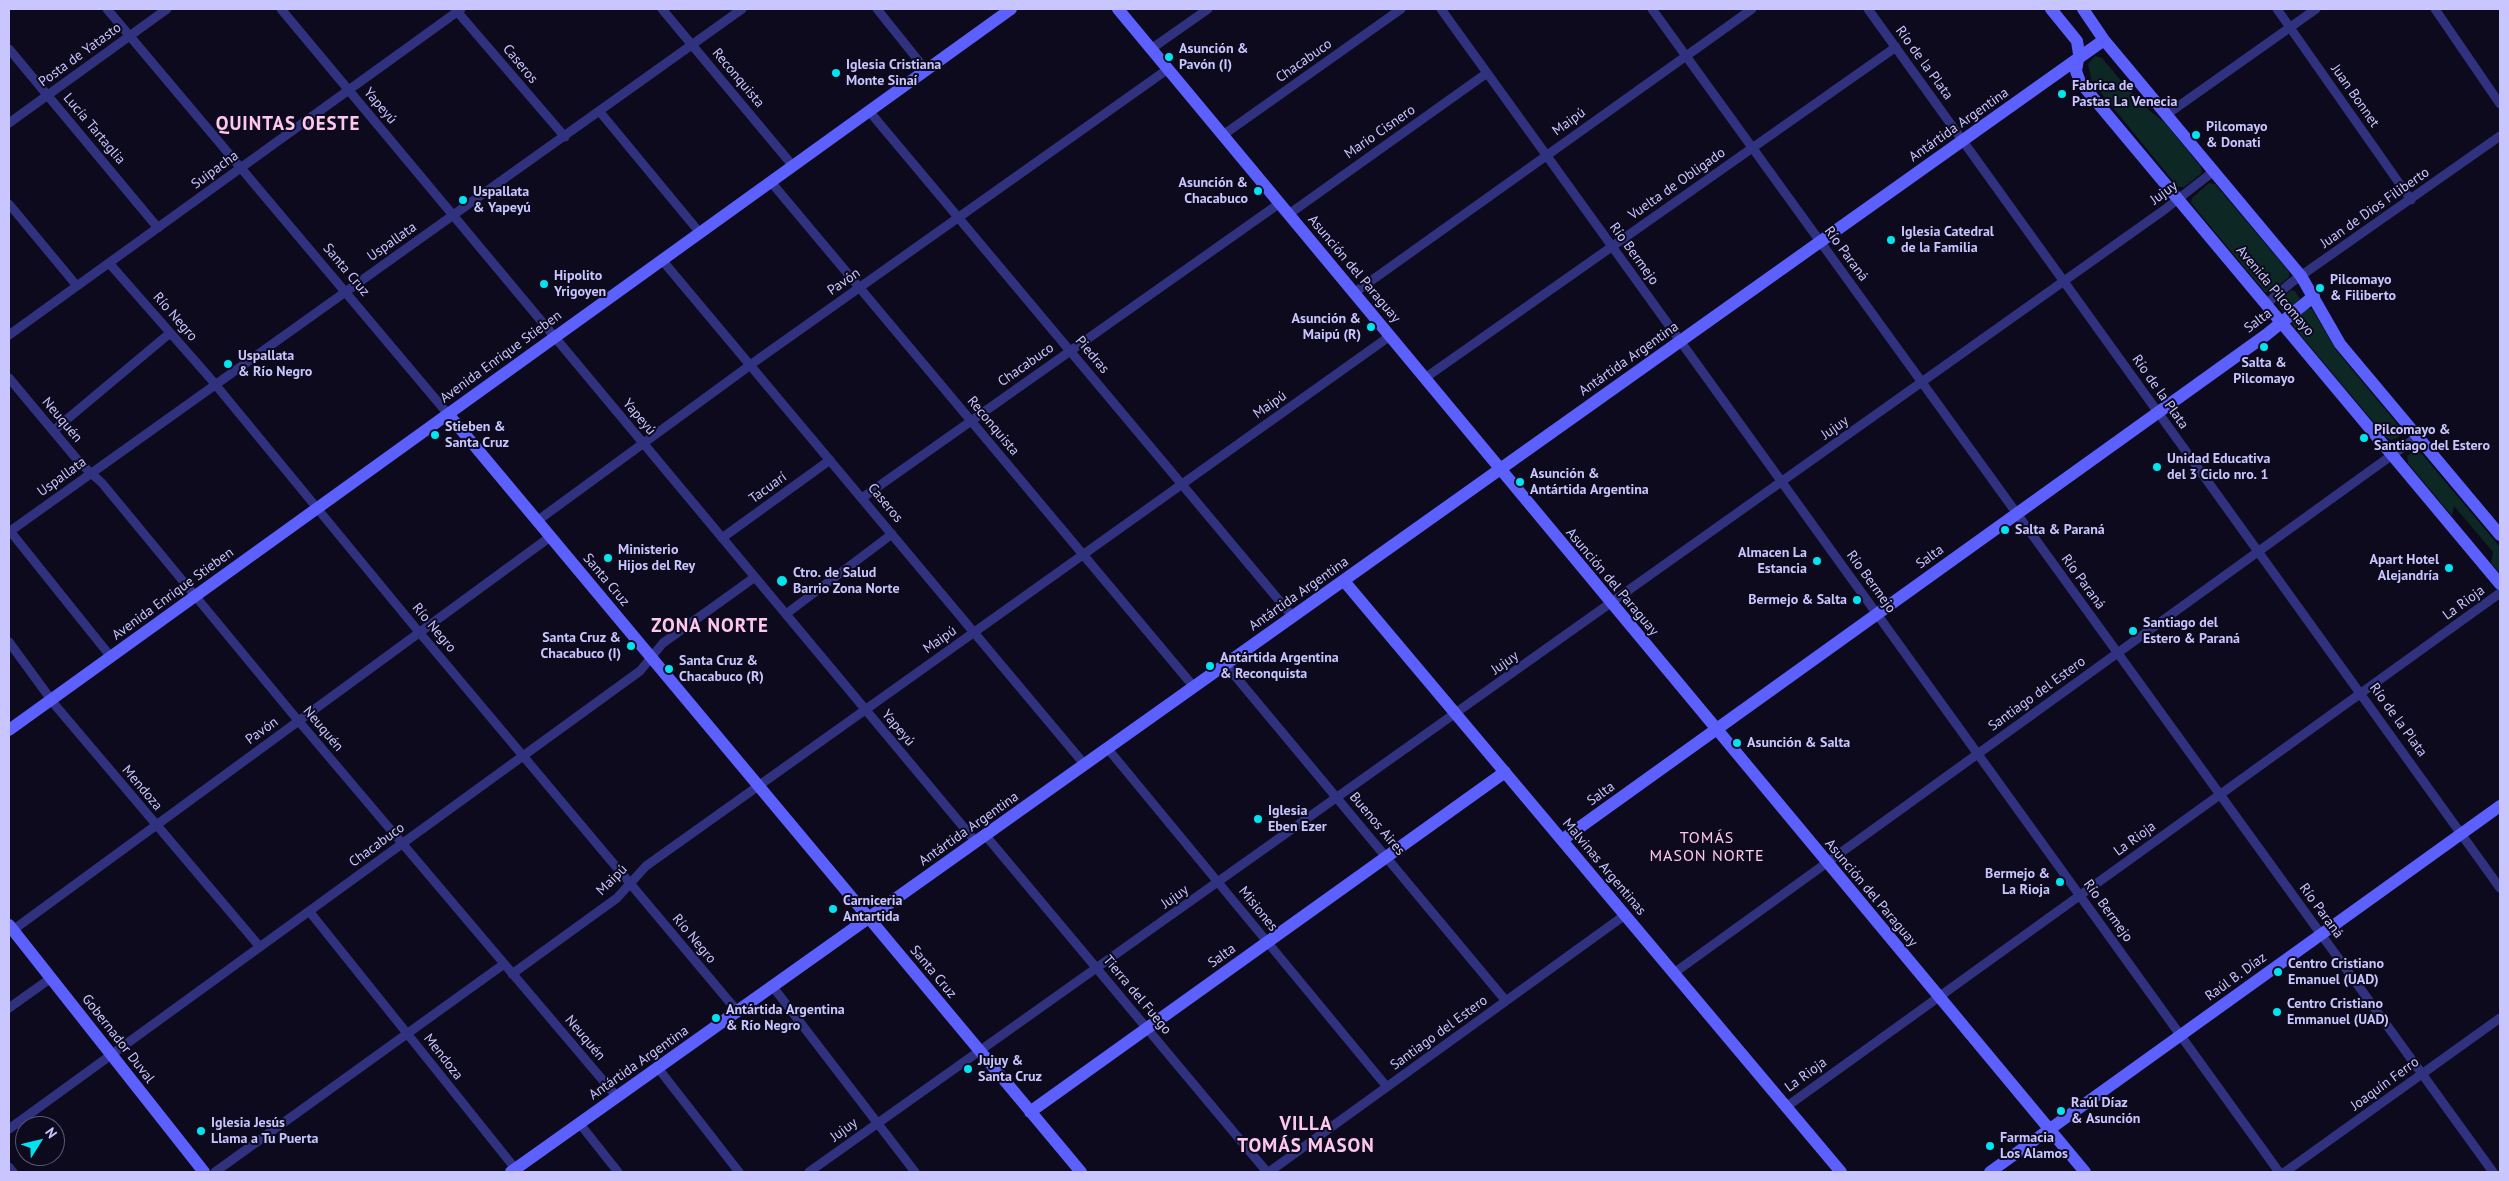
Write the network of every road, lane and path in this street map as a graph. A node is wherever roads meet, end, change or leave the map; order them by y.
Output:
1 (107, 9) edge
2 (167, 9) edge
3 (281, 9) edge
4 (662, 9) edge
5 (742, 9) edge
6 (876, 9) edge
7 (1011, 9) edge
8 (1118, 9) edge
9 (1208, 9) edge
10 (1401, 9) edge
11 (1441, 9) edge
12 (1652, 9) edge
13 (1752, 9) edge
14 (1868, 9) edge
15 (2051, 9) edge
16 (2082, 9) edge
17 (2277, 9) edge
18 (2316, 9) edge
19 (2434, 9) edge
20 (458, 10) edge
21 (2290, 27) junction
22 (130, 36) junction
23 (2104, 40) junction
24 (692, 45) junction
25 (1896, 47) junction
26 (9, 49) edge
27 (1151, 49) junction
28 (1686, 56) junction
29 (2077, 59) junction
30 (1168, 69) junction
31 (926, 70) junction
32 (1487, 73) junction
33 (348, 90) junction
34 (47, 95) junction
35 (2500, 104) edge
36 (869, 111) junction
37 (600, 112) junction
38 (2166, 115) junction
39 (9, 123) edge
40 (1223, 135) junction
41 (2500, 136) edge
42 (565, 137) junction
43 (1963, 140) junction
44 (1752, 148) junction
45 (1546, 155) junction
46 (793, 166) junction
47 (241, 168) junction
48 (2214, 171) junction
49 (771, 182) junction
50 (2179, 200) junction
51 (2410, 200) junction
52 (1280, 203) junction
53 (9, 204) edge
54 (1289, 214) junction
55 (453, 216) junction
56 (959, 218) junction
57 (158, 228) junction
58 (700, 233) junction
59 (1820, 242) junction
60 (1612, 247) junction
61 (662, 260) junction
62 (109, 263) junction
63 (2301, 276) junction
64 (2064, 281) junction
65 (77, 286) junction
66 (860, 288) junction
67 (345, 292) junction
68 (1354, 293) junction
69 (2314, 296) junction
70 (2266, 304) junction
71 (2282, 322) junction
72 (170, 333) junction
73 (9, 335) edge
74 (1390, 336) junction
75 (554, 337) junction
76 (1680, 341) junction
77 (1070, 351) junction
78 (751, 365) junction
79 (9, 378) edge
80 (1426, 378) junction
81 (1922, 383) junction
82 (215, 384) junction
83 (2158, 412) junction
84 (448, 414) junction
85 (971, 421) junction
86 (53, 431) junction
87 (2417, 436) junction
88 (643, 444) junction
89 (2392, 455) junction
90 (830, 460) junction
91 (1500, 470) junction
92 (91, 473) junction
93 (1782, 482) junction
94 (1182, 485) junction
95 (862, 498) junction
96 (317, 508) junction
97 (2017, 514) junction
98 (537, 521) junction
99 (9, 532) edge
100 (892, 534) junction
101 (2500, 535) edge
102 (550, 536) junction
103 (722, 538) junction
104 (2258, 552) junction
105 (1083, 555) junction
106 (755, 577) junction
107 (1344, 581) junction
108 (2500, 584) edge
109 (2500, 592) edge
110 (196, 596) junction
111 (1611, 604) junction
112 (786, 614) junction
113 (1877, 614) junction
114 (1293, 617) junction
115 (420, 632) junction
116 (975, 632) junction
117 (9, 642) edge
118 (2118, 653) junction
119 (111, 657) junction
120 (651, 658) junction
121 (1226, 664) junction
122 (1194, 687) junction
123 (2361, 694) junction
124 (51, 700) junction
125 (866, 710) junction
126 (1456, 714) junction
127 (299, 721) junction
128 (9, 730) edge
129 (1716, 730) junction
130 (1108, 749) junction
131 (1978, 754) junction
132 (523, 756) junction
133 (1085, 765) junction
134 (1505, 772) junction
135 (759, 786) junction
136 (2220, 795) junction
137 (1338, 798) junction
138 (2500, 806) edge
139 (156, 825) junction
140 (2462, 834) junction
141 (981, 839) junction
142 (1562, 840) junction
143 (402, 844) junction
144 (1386, 857) junction
145 (1827, 863) junction
146 (1219, 883) junction
147 (630, 884) junction
148 (2500, 888) edge
149 (2080, 896) junction
150 (309, 911) junction
151 (1625, 915) junction
152 (869, 919) junction
153 (11, 927) edge
154 (2321, 935) junction
155 (1267, 942) junction
156 (260, 947) junction
157 (504, 964) junction
158 (1097, 969) junction
159 (512, 974) junction
160 (1674, 974) junction
161 (51, 978) junction
162 (773, 987) junction
163 (1939, 997) junction
164 (1506, 1001) junction
165 (9, 1008) edge
166 (738, 1012) junction
167 (2500, 1018) edge
168 (1147, 1028) junction
169 (407, 1034) junction
170 (2180, 1036) junction
171 (980, 1052) junction
172 (111, 1055) junction
173 (658, 1068) junction
174 (2422, 1074) junction
175 (1387, 1087) junction
176 (617, 1097) junction
177 (1786, 1107) junction
178 (1030, 1112) junction
179 (878, 1123) junction
180 (580, 1124) junction
181 (9, 1129) edge
182 (2049, 1130) junction
183 (9, 1167) edge
184 (515, 1171) edge
185 (13, 1172) edge
186 (204, 1172) edge
187 (216, 1172) edge
188 (618, 1172) edge
189 (739, 1172) edge
190 (809, 1172) edge
191 (915, 1172) edge
192 (1081, 1172) edge
193 (1268, 1172) edge
194 (1841, 1172) edge
195 (1990, 1172) edge
196 (2085, 1172) edge
197 (2279, 1172) edge
198 (2286, 1172) edge
199 (2493, 1172) edge

1 - 22 street, Santa Cruz
2 - 22 street, Posta de Yatasto
3 - 33 street, Yapeyú
4 - 24 street, Reconquista
5 - 24 street, Uspallata
6 - 31 street
7 - 31 main road, Avenida Enrique Stieben
8 - 27 main road, Asunción del Paraguay
9 - 27 street
10 - 40 street, Chacabuco
11 - 32 street, Río Bermejo
12 - 28 street, Río Paraná
13 - 28 street, Maipú
14 - 25 street, Río de la Plata
15 - 29 main road, Avenida Pilcomayo
16 - 23 main road, Avenida Pilcomayo
17 - 21 street, Juan Bonnet
18 - 21 street
19 - 35 street
20 - 33 street, Suipacha
20 - 42 street, Caseros
21 - 38 street
21 - 51 street, Juan Bonnet
22 - 34 street, Posta de Yatasto
22 - 47 street, Santa Cruz
23 - 29 main road, Antártida Argentina
23 - 38 main road, Avenida Pilcomayo
24 - 37 street, Uspallata
24 - 46 street, Reconquista
25 - 43 street, Río de la Plata
25 - 44 street, Vuelta de Obligado
26 - 34 street, Lucía Tartaglia
27 - 30 main road, Asunción del Paraguay
28 - 44 street, Río Paraná
28 - 45 street, Maipú
29 - 43 main road, Antártida Argentina
29 - 50 main road, Avenida Pilcomayo
30 - 40 main road, Asunción del Paraguay
30 - 56 street, Pavón
31 - 36 main road, Avenida Enrique Stieben
32 - 45 street, Río Bermejo
32 - 54 street, Mario Cisnero
33 - 47 street, Suipacha
33 - 55 street, Yapeyú
34 - 39 street, Posta de Yatasto
34 - 57 street, Lucía Tartaglia
36 - 46 main road, Avenida Enrique Stieben
36 - 56 street, Piedras
37 - 42 street, Uspallata
37 - 58 street
38 - 48 main road, Avenida Pilcomayo
40 - 52 main road, Asunción del Paraguay
41 - 51 street, Juan de Dios Filiberto
42 - 55 street, Uspallata
43 - 59 main road, Antártida Argentina
43 - 64 street, Río de la Plata
44 - 59 street, Río Paraná
44 - 60 street, Vuelta de Obligado
45 - 60 street, Río Bermejo
45 - 68 street, Maipú
46 - 49 main road, Avenida Enrique Stieben
47 - 57 street, Suipacha
47 - 67 street, Santa Cruz
48 - 50 street, Jujuy
48 - 63 main road, Avenida Pilcomayo
49 - 58 main road, Avenida Enrique Stieben
49 - 66 street, Reconquista
50 - 64 street, Jujuy
50 - 70 main road, Avenida Pilcomayo
51 - 63 street, Juan de Dios Filiberto
52 - 54 main road, Asunción del Paraguay
52 - 77 street, Chacabuco
53 - 65 street
54 - 68 main road, Asunción del Paraguay
55 - 67 street, Uspallata
55 - 75 street, Yapeyú
56 - 66 street, Pavón
56 - 77 street, Piedras
57 - 62 street, Suipacha
58 - 61 main road, Avenida Enrique Stieben
59 - 76 main road, Antártida Argentina
59 - 81 street, Río Paraná
60 - 76 street, Río Bermejo
60 - 80 street, Vuelta de Obligado
61 - 75 main road, Avenida Enrique Stieben
61 - 78 street, Caseros
62 - 65 street, Suipacha
62 - 72 street, Río Negro
63 - 69 main road, Avenida Pilcomayo
63 - 70 street, Juan de Dios Filiberto
64 - 81 street, Jujuy
64 - 83 street, Río de la Plata
65 - 73 street, Suipacha
66 - 78 street, Pavón
66 - 85 street, Reconquista
67 - 82 street, Uspallata
67 - 84 street, Santa Cruz
68 - 74 main road, Asunción del Paraguay
69 - 71 main road, Salta
69 - 87 main road, Avenida Pilcomayo
70 - 71 main road, Avenida Pilcomayo
71 - 83 main road, Salta
71 - 89 main road, Avenida Pilcomayo
72 - 82 street, Río Negro
72 - 86 street
74 - 80 main road, Asunción del Paraguay
74 - 94 street, Maipú
75 - 84 main road, Avenida Enrique Stieben
75 - 88 street, Yapeyú
76 - 91 main road, Antártida Argentina
76 - 93 street, Río Bermejo
77 - 85 street, Chacabuco
77 - 94 street, Piedras
78 - 88 street, Pavón
78 - 90 street, Caseros
79 - 86 street, Neuquén
80 - 91 main road, Asunción del Paraguay
81 - 93 street, Jujuy
81 - 97 street, Río Paraná
82 - 92 street, Uspallata
82 - 96 street, Río Negro
83 - 97 main road, Salta
83 - 104 street, Río de la Plata
84 - 96 main road, Avenida Enrique Stieben
84 - 98 main road, Santa Cruz
85 - 95 street, Chacabuco
85 - 105 street, Reconquista
86 - 92 street, Neuquén
87 - 89 street, Santiago del Estero
87 - 101 main road, Avenida Pilcomayo
88 - 98 street, Pavón
88 - 103 street, Yapeyú
89 - 104 street, Santiago del Estero
89 - 108 main road, Avenida Pilcomayo
90 - 95 street, Caseros
90 - 103 street, Tacuarí
91 - 107 main road, Antártida Argentina
91 - 111 main road, Asunción del Paraguay
92 - 99 street, Uspallata
92 - 110 street, Neuquén
93 - 111 street, Jujuy
93 - 113 street, Río Bermejo
94 - 105 street, Maipú
94 - 114 street, Piedras
95 - 100 street, Caseros
96 - 110 main road, Avenida Enrique Stieben
96 - 115 street, Río Negro
97 - 113 main road, Salta
97 - 118 street, Río Paraná
98 - 102 main road, Santa Cruz
99 - 119 street
100 - 112 street
100 - 116 street, Caseros
102 - 115 street, Pavón
102 - 120 main road, Santa Cruz
103 - 106 street, Yapeyú
104 - 118 street, Santiago del Estero
104 - 123 street, Río de la Plata
105 - 116 street, Maipú
105 - 122 street, Reconquista
106 - 112 street, Yapeyú
106 - 120 street, Chacabuco
107 - 114 main road, Antártida Argentina
107 - 126 main road, Malvinas Argentinas
109 - 123 street, La Rioja
110 - 119 main road, Avenida Enrique Stieben
110 - 127 street, Neuquén
111 - 126 street, Jujuy
111 - 129 main road, Asunción del Paraguay
112 - 125 street, Yapeyú
113 - 129 main road, Salta
113 - 131 street, Río Bermejo
114 - 121 main road, Antártida Argentina
115 - 127 street, Pavón
115 - 132 street, Río Negro
116 - 125 street, Maipú
116 - 133 street, Caseros
117 - 124 street, Mendoza
118 - 131 street, Santiago del Estero
118 - 136 street, Río Paraná
119 - 124 main road, Avenida Enrique Stieben
120 - 132 street, Chacabuco
120 - 135 main road, Santa Cruz
121 - 122 main road, Antártida Argentina
121 - 137 street, Buenos Aires
122 - 130 main road, Antártida Argentina
123 - 136 street, La Rioja
123 - 140 street, Río de la Plata
124 - 128 main road, Avenida Enrique Stieben
124 - 139 street, Mendoza
125 - 135 street, Maipú
125 - 141 street, Yapeyú
126 - 134 main road, Malvinas Argentinas
126 - 137 street, Jujuy
127 - 139 street, Pavón
127 - 143 street, Neuquén
129 - 142 main road, Salta
129 - 145 main road, Asunción del Paraguay
130 - 133 main road, Antártida Argentina
130 - 146 street, Misiones
131 - 145 street, Santiago del Estero
131 - 149 street, Río Bermejo
132 - 143 street, Chacabuco
132 - 147 street, Río Negro
133 - 141 main road, Antártida Argentina
134 - 142 main road, Malvinas Argentinas
134 - 144 main road, Salta
135 - 147 street, Maipú
135 - 152 main road, Santa Cruz
136 - 149 street, La Rioja
136 - 154 street, Río Paraná
137 - 144 street, Buenos Aires
137 - 146 street, Jujuy
138 - 140 main road, Raúl B. Díaz
139 - 153 street, Pavón
139 - 156 street, Mendoza
140 - 148 street, Río de la Plata
140 - 154 main road, Raúl B. Díaz
141 - 152 main road, Antártida Argentina
141 - 158 street, Tierra del Fuego
142 - 151 main road, Malvinas Argentinas
143 - 150 street, Chacabuco
143 - 157 street, Neuquén
144 - 155 main road, Salta
144 - 164 street, Buenos Aires
145 - 160 street, Santiago del Estero
145 - 163 main road, Asunción del Paraguay
146 - 155 street, Misiones
146 - 158 street, Jujuy
147 - 159 street, Maipú
147 - 166 street, Río Negro
149 - 163 street, La Rioja
149 - 170 street, Río Bermejo
150 - 156 street, Chacabuco
150 - 169 street, Mendoza
151 - 160 main road, Malvinas Argentinas
151 - 164 street, Santiago del Estero
152 - 162 main road, Antártida Argentina
152 - 171 main road, Santa Cruz
153 - 161 main road, Gobernador Duval
154 - 170 main road, Raúl B. Díaz
154 - 174 street, Río Paraná
155 - 168 main road, Salta
155 - 175 street, Misiones
156 - 172 street, Chacabuco
157 - 159 street, Neuquén
157 - 169 street
158 - 168 street, Tierra del Fuego
158 - 171 street, Jujuy
159 - 176 street, Neuquén
160 - 177 main road, Malvinas Argentinas
161 - 165 street
161 - 172 main road, Gobernador Duval
162 - 166 main road, Antártida Argentina
162 - 179 street
163 - 177 street, La Rioja
163 - 182 main road, Asunción del Paraguay
164 - 175 street, Santiago del Estero
166 - 173 main road, Antártida Argentina
167 - 174 street, Joaquín Ferro
168 - 178 main road, Salta
168 - 193 street, Tierra del Fuego
169 - 184 street, Mendoza
169 - 187 street
170 - 182 main road, Raúl B. Díaz
170 - 197 street, Río Bermejo
171 - 178 main road, Santa Cruz
171 - 179 street, Jujuy
172 - 181 street, Chacabuco
172 - 186 main road, Gobernador Duval
173 - 176 main road, Antártida Argentina
173 - 189 street
174 - 198 street, Joaquín Ferro
174 - 199 street, Río Paraná
175 - 193 street, Santiago del Estero
176 - 180 main road, Antártida Argentina
177 - 194 main road, Malvinas Argentinas
178 - 192 main road, Santa Cruz
179 - 190 street, Jujuy
179 - 191 street
180 - 184 main road, Antártida Argentina
180 - 188 street
182 - 195 main road, Raúl B. Díaz
182 - 196 main road, Asunción del Paraguay
183 - 185 street

